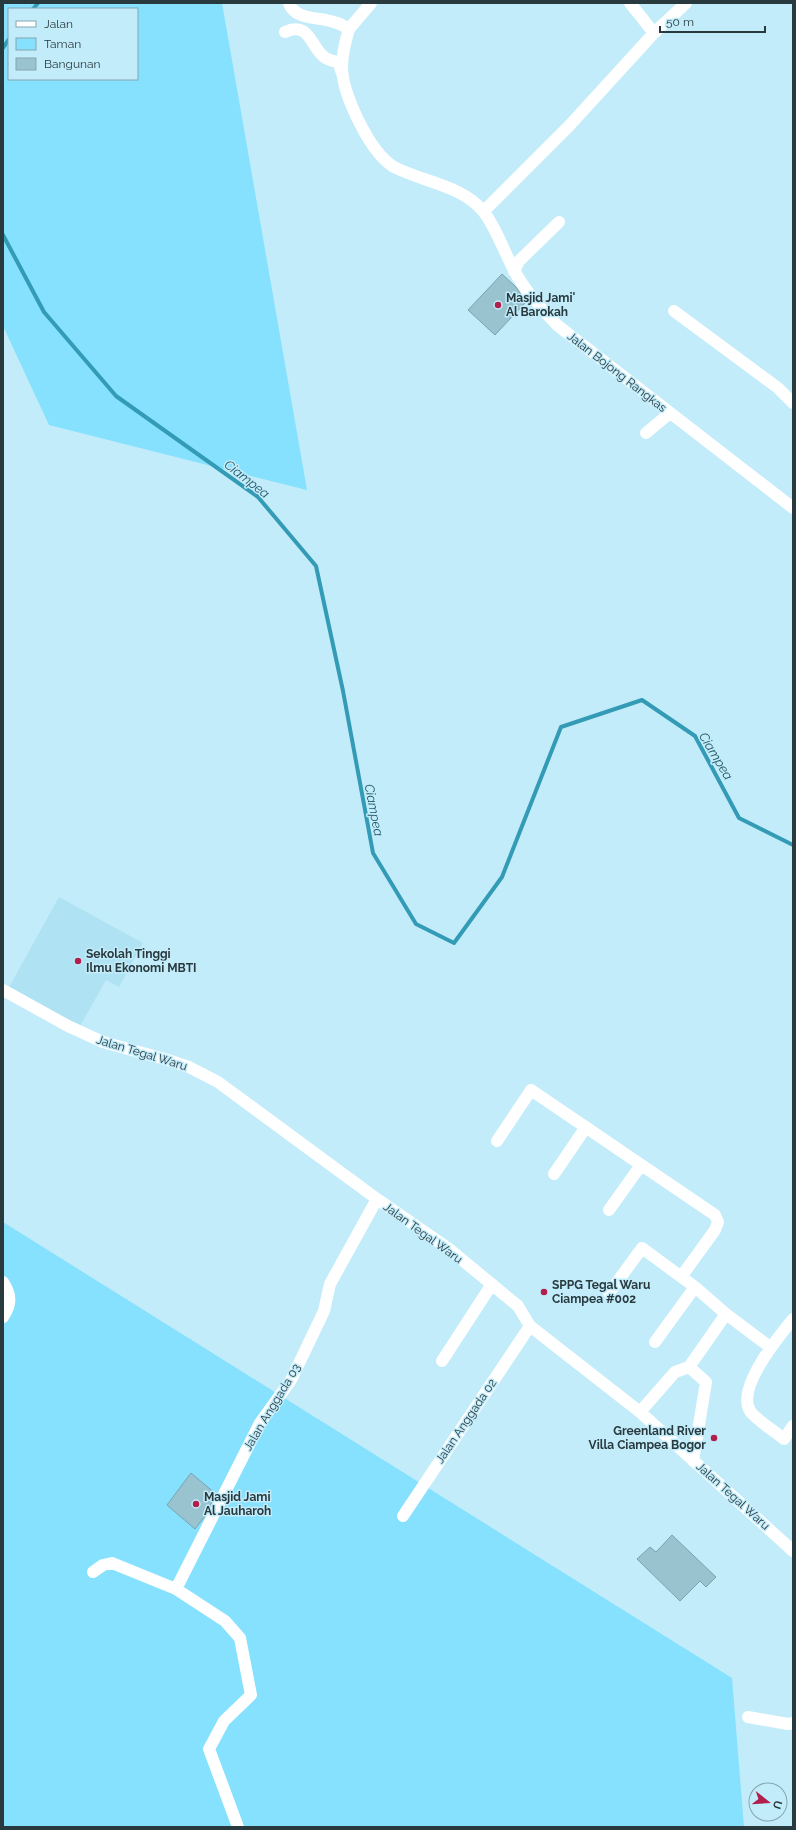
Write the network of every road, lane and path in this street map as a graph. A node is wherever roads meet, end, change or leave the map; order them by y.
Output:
1 (289, 3) edge
2 (371, 3) edge
3 (630, 3) edge
4 (686, 3) edge
5 (348, 29) junction
6 (285, 32) dead end
7 (654, 33) junction
8 (343, 76) junction
9 (484, 211) junction
10 (559, 222) dead end
11 (514, 271) junction
12 (674, 311) dead end
13 (793, 403) edge
14 (670, 413) junction
15 (646, 433) dead end
16 (793, 508) edge
17 (3, 990) edge
18 (586, 1127) junction
19 (497, 1141) dead end
20 (642, 1165) junction
21 (554, 1174) dead end
22 (377, 1199) junction
23 (609, 1210) dead end
24 (681, 1277) junction
25 (3, 1282) edge
26 (492, 1284) junction
27 (695, 1287) junction
28 (609, 1293) dead end
29 (726, 1314) junction
30 (3, 1316) edge
31 (793, 1319) edge
32 (530, 1326) junction
33 (656, 1342) dead end
34 (770, 1347) junction
35 (442, 1361) dead end
36 (689, 1367) junction
37 (640, 1412) junction
38 (793, 1426) edge
39 (788, 1442) edge
40 (693, 1460) junction
41 (403, 1516) dead end
42 (793, 1551) edge
43 (93, 1572) dead end
44 (176, 1589) junction
45 (748, 1717) dead end
46 (793, 1723) edge
47 (238, 1827) edge

1 - 5 street
2 - 5 street
3 - 7 street
4 - 7 street
5 - 8 street, Jalan Bojong Rangkas
6 - 8 street
7 - 9 street
8 - 9 street, Jalan Bojong Rangkas
9 - 11 street, Jalan Bojong Rangkas
10 - 11 street
11 - 14 street, Jalan Bojong Rangkas
12 - 13 street
14 - 15 street
14 - 16 street, Jalan Bojong Rangkas
17 - 22 street, Jalan Tegal Waru
18 - 19 street
18 - 20 street
18 - 21 street
20 - 23 street
20 - 24 street
22 - 26 street, Jalan Tegal Waru
22 - 44 street, Jalan Anggada 03
24 - 27 street
24 - 28 street
25 - 30 street
26 - 32 street, Jalan Tegal Waru
26 - 35 street
27 - 29 street
27 - 33 street
29 - 34 street
29 - 36 street
31 - 34 street
32 - 37 street, Jalan Tegal Waru
32 - 41 street, Jalan Anggada 02
34 - 39 street
36 - 37 street
36 - 40 street
37 - 40 street, Jalan Tegal Waru
38 - 39 street
40 - 42 street, Jalan Tegal Waru
43 - 44 street
44 - 47 street
45 - 46 street

